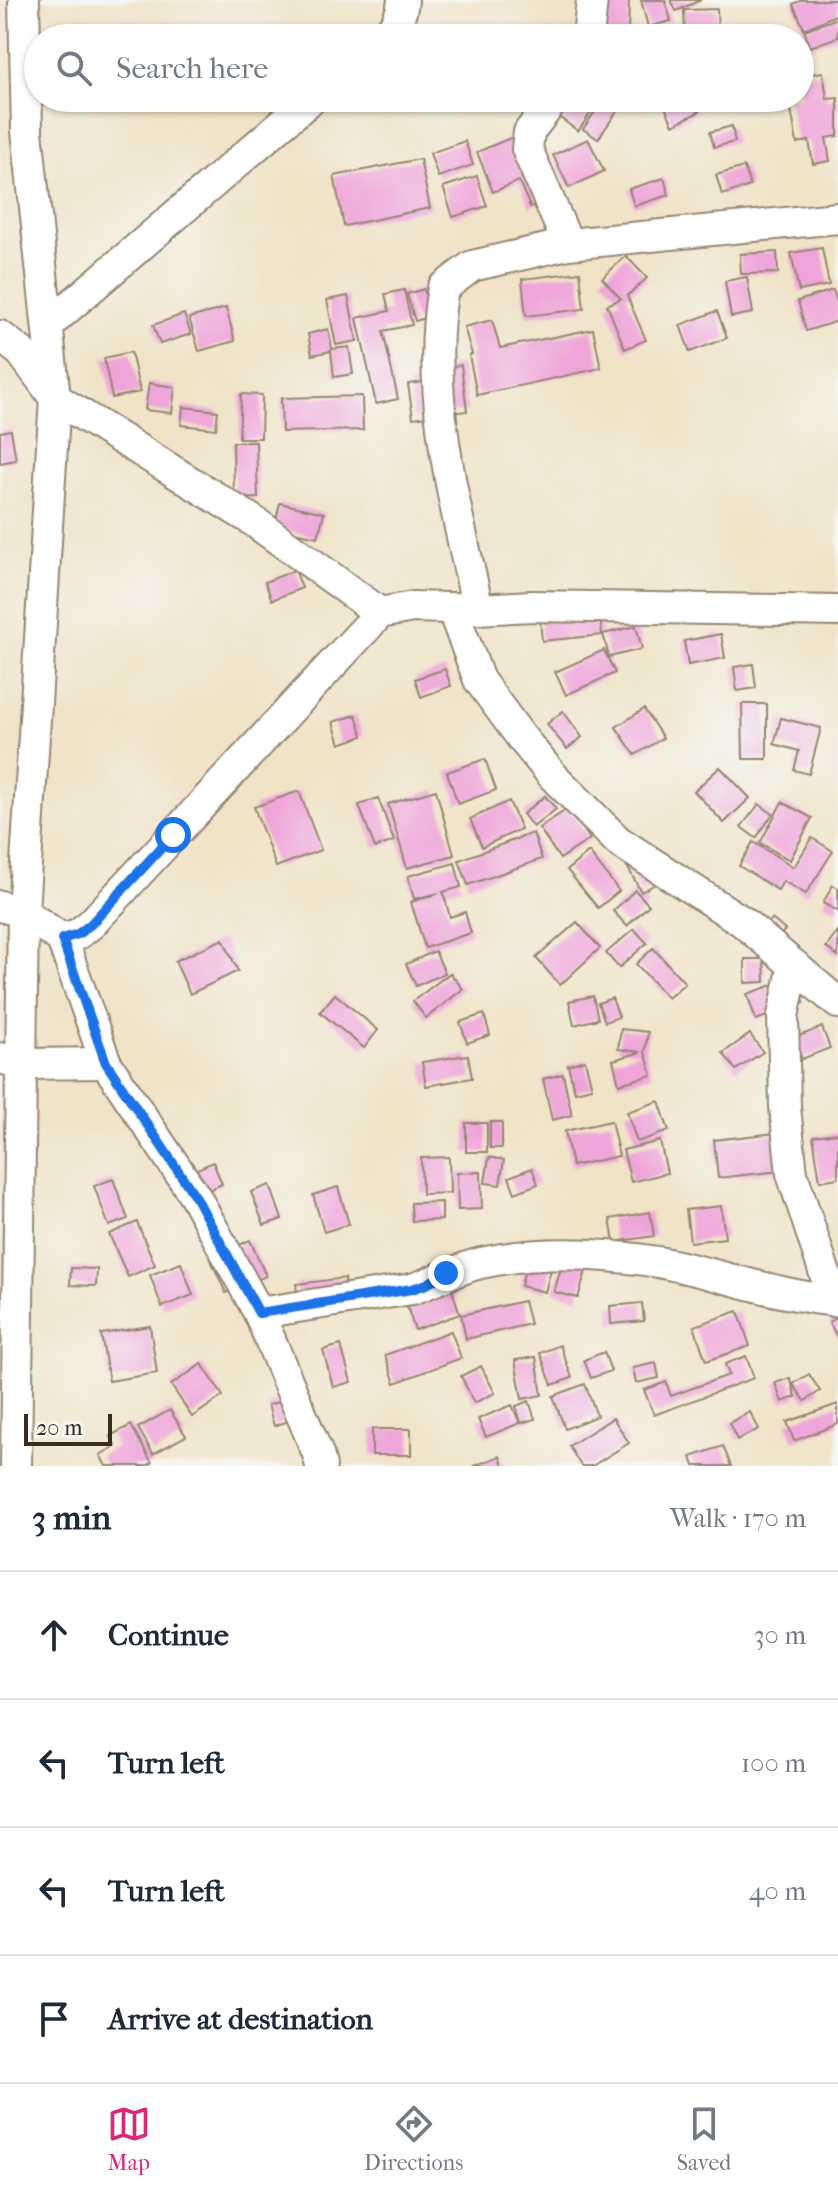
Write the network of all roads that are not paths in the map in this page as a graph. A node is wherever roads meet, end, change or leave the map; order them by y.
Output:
1 (24, 0) edge
2 (403, 0) edge
3 (592, 0) edge
4 (25, 24) edge
5 (395, 24) edge
6 (589, 24) edge
7 (27, 112) edge
8 (296, 112) edge
9 (544, 112) edge
10 (838, 218) edge
11 (568, 244) junction
12 (48, 325) junction
13 (0, 336) edge
14 (55, 398) junction
15 (465, 608) junction
16 (838, 611) edge
17 (380, 613) junction
18 (12, 909) edge
19 (62, 939) junction
20 (794, 965) junction
21 (838, 1003) edge
22 (11, 1061) edge
23 (106, 1063) junction
24 (836, 1301) edge
25 (259, 1313) junction
26 (0, 1457) edge
27 (15, 1466) edge
28 (321, 1466) edge

1 - 4 street
2 - 5 street
3 - 6 street
7 - 12 street
8 - 12 street
9 - 11 street
10 - 11 street
11 - 15 street
12 - 14 street
13 - 14 street
14 - 17 street
14 - 18 street
15 - 16 street
15 - 17 street
15 - 20 street
17 - 19 street
18 - 19 street
18 - 22 street
19 - 23 street
20 - 21 street
20 - 24 street
22 - 23 street
22 - 27 street
23 - 25 street
24 - 25 street
25 - 28 street
26 - 27 street

